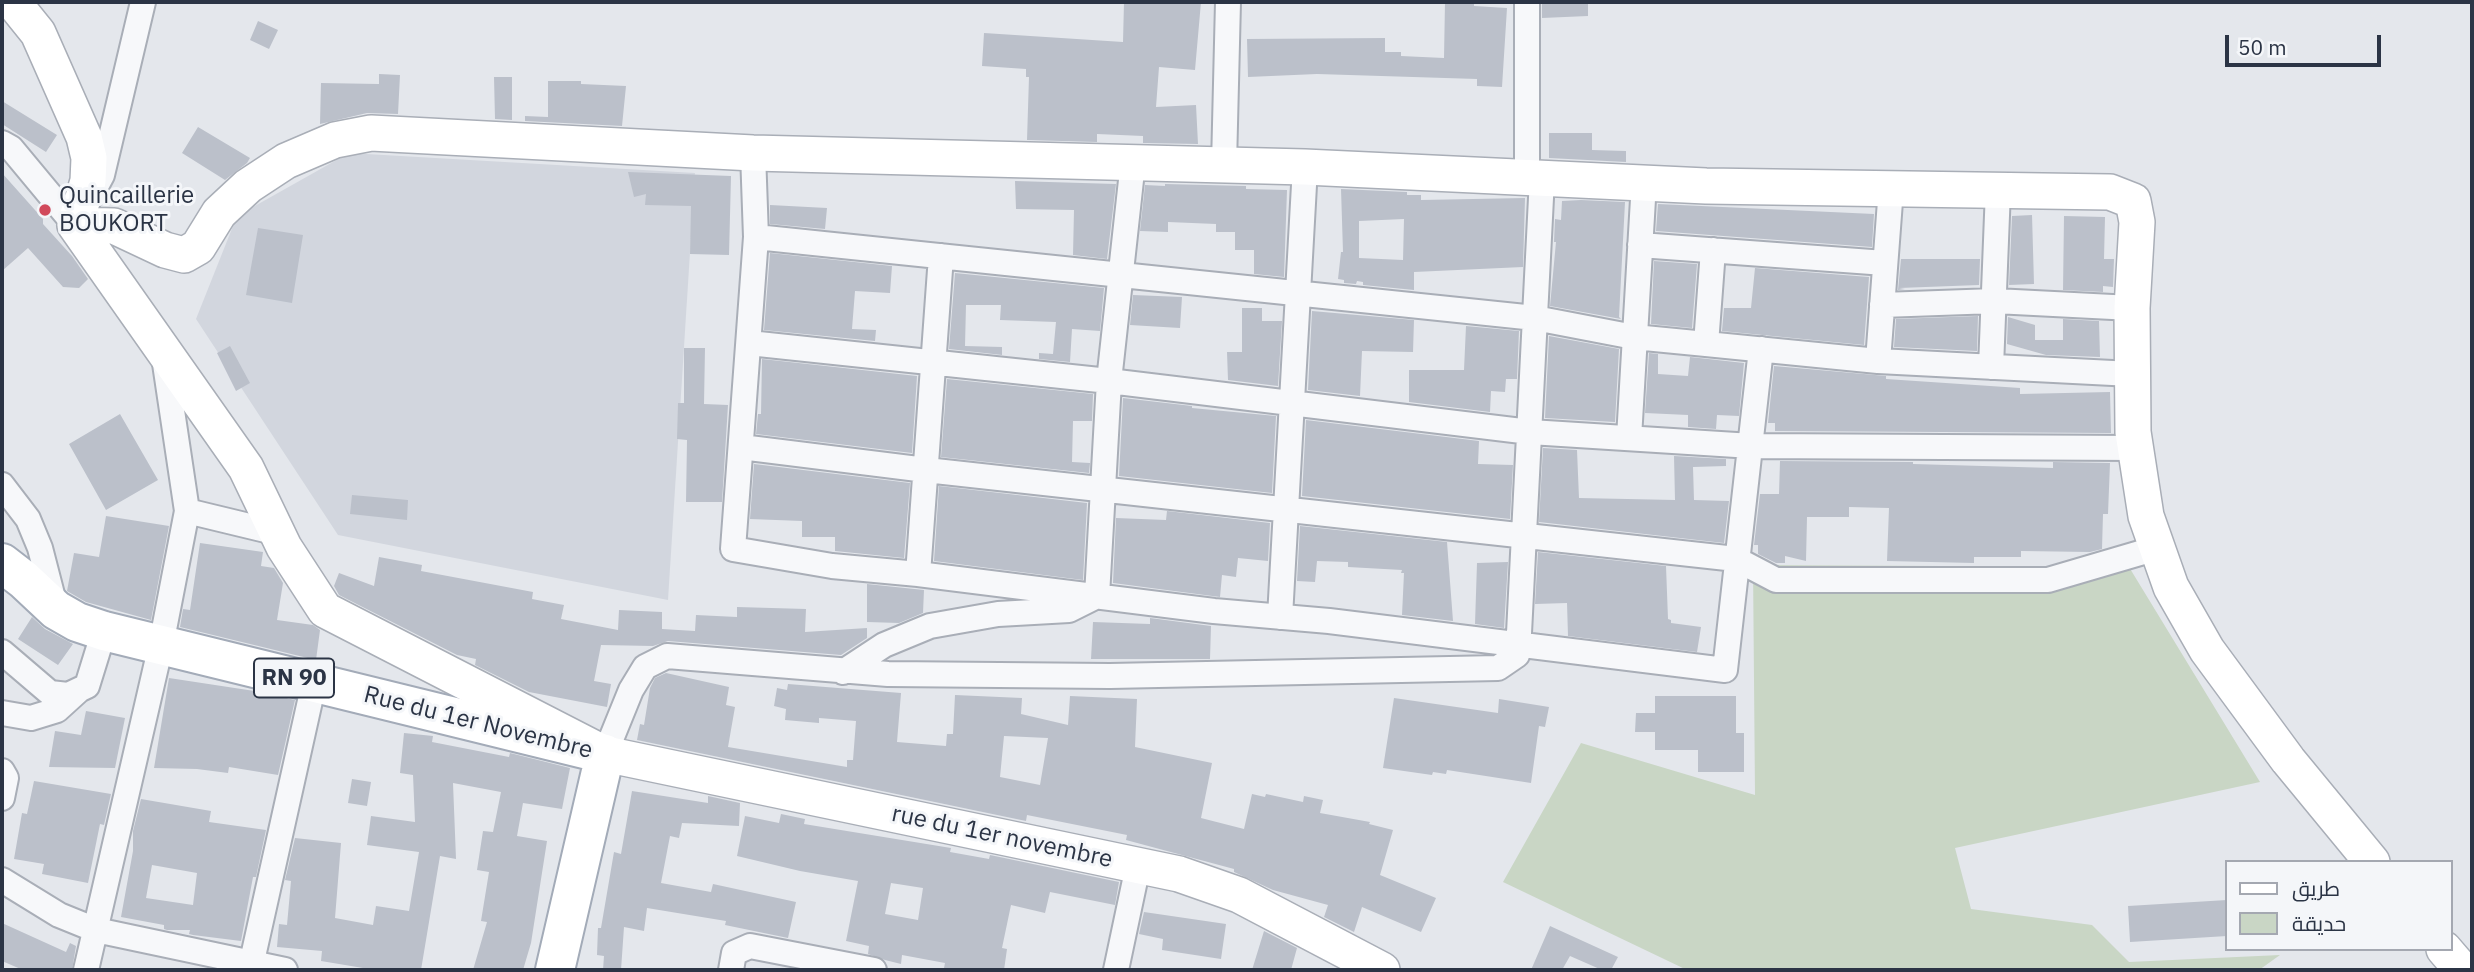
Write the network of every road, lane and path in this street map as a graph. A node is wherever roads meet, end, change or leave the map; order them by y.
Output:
1 (13, 2) edge
2 (143, 2) edge
3 (1228, 2) edge
4 (1527, 2) edge
5 (2, 143) edge
6 (753, 153) junction
7 (1133, 162) junction
8 (1224, 165) junction
9 (1305, 167) junction
10 (1534, 178) junction
11 (1644, 183) junction
12 (1891, 188) junction
13 (1998, 190) junction
14 (75, 225) junction
15 (756, 237) junction
16 (1640, 245) junction
17 (1713, 250) junction
18 (942, 256) junction
19 (1885, 263) junction
20 (1121, 274) junction
21 (1300, 294) junction
22 (1995, 300) junction
23 (1882, 305) junction
24 (2132, 308) junction
25 (1535, 318) junction
26 (1634, 337) junction
27 (749, 343) junction
28 (1706, 344) junction
29 (1761, 349) junction
30 (162, 350) junction
31 (934, 361) junction
32 (1878, 361) junction
33 (1991, 367) junction
34 (2132, 374) junction
35 (1109, 381) junction
36 (1293, 404) junction
37 (1530, 432) junction
38 (1629, 438) junction
39 (1752, 446) junction
40 (741, 447) junction
41 (2135, 448) junction
42 (926, 470) junction
43 (2, 485) edge
44 (1102, 488) junction
45 (1287, 510) junction
46 (187, 511) junction
47 (278, 533) junction
48 (1524, 536) junction
49 (2157, 548) junction
50 (1736, 559) junction
51 (2, 563) edge
52 (918, 574) junction
53 (1097, 596) junction
54 (56, 610) junction
55 (1280, 617) junction
56 (104, 632) junction
57 (1518, 644) junction
58 (161, 645) junction
59 (2, 652) edge
60 (844, 672) junction
61 (314, 683) junction
62 (81, 688) junction
63 (2, 713) edge
64 (605, 754) junction
65 (2, 771) edge
66 (2, 798) edge
67 (2370, 860) edge
68 (1138, 866) junction
69 (2, 880) edge
70 (96, 930) junction
71 (2446, 951) edge
72 (251, 966) edge
73 (86, 970) edge
74 (285, 970) edge
75 (555, 970) edge
76 (731, 970) edge
77 (874, 970) edge
78 (1116, 970) edge
79 (1382, 970) edge
80 (2462, 970) edge

1 - 14 street
2 - 14 street
3 - 8 street
4 - 10 street
5 - 14 street
6 - 7 street
6 - 14 street
6 - 15 street
7 - 8 street
7 - 20 street
8 - 9 street
9 - 10 street
9 - 21 street
10 - 11 street
10 - 25 street
11 - 12 street
11 - 16 street
12 - 13 street
12 - 19 street
13 - 22 street
13 - 24 street
14 - 30 street, rue du 1er novembre
15 - 18 street
15 - 27 street
16 - 17 street
16 - 26 street
17 - 19 street
17 - 28 street
18 - 20 street
18 - 31 street
19 - 23 street
20 - 21 street
20 - 35 street
21 - 25 street
21 - 36 street
22 - 23 street
22 - 24 street
22 - 33 street
23 - 32 street
24 - 34 street
25 - 26 street
25 - 37 street
26 - 28 street
26 - 38 street
27 - 31 street
27 - 40 street
28 - 29 street
29 - 32 street
29 - 39 street
30 - 46 street
30 - 47 street, rue du 1er novembre
31 - 35 street
31 - 42 street
32 - 33 street
33 - 34 street
34 - 41 street
35 - 36 street
35 - 44 street
36 - 37 street
36 - 45 street
37 - 38 street
37 - 48 street
38 - 39 street
39 - 41 street
39 - 50 street
40 - 42 street
40 - 52 street
41 - 49 street
42 - 44 street
42 - 52 street
43 - 54 street
44 - 45 street
44 - 53 street
45 - 48 street
45 - 55 street
46 - 47 street
46 - 58 street
47 - 64 street, rue du 1er novembre
48 - 50 street
48 - 57 street
49 - 50 street
49 - 67 street
50 - 57 street
51 - 54 main road, Rue du 1er Novembre / RN 90
52 - 53 street
53 - 55 street
53 - 60 street
54 - 56 main road, Rue du 1er Novembre / RN 90
55 - 57 street
56 - 58 main road, Rue du 1er Novembre / RN 90
56 - 62 street
57 - 60 street
58 - 61 main road, Rue du 1er Novembre / RN 90
58 - 70 street
59 - 62 street
60 - 64 street
61 - 64 main road, Rue du 1er Novembre / RN 90
61 - 72 street
62 - 63 street
64 - 68 street, rue du 1er novembre
64 - 75 main road
65 - 66 street
68 - 78 street
68 - 79 street, rue du 1er novembre
69 - 70 street
70 - 72 street
70 - 73 street
71 - 80 street
72 - 74 street
76 - 77 street

